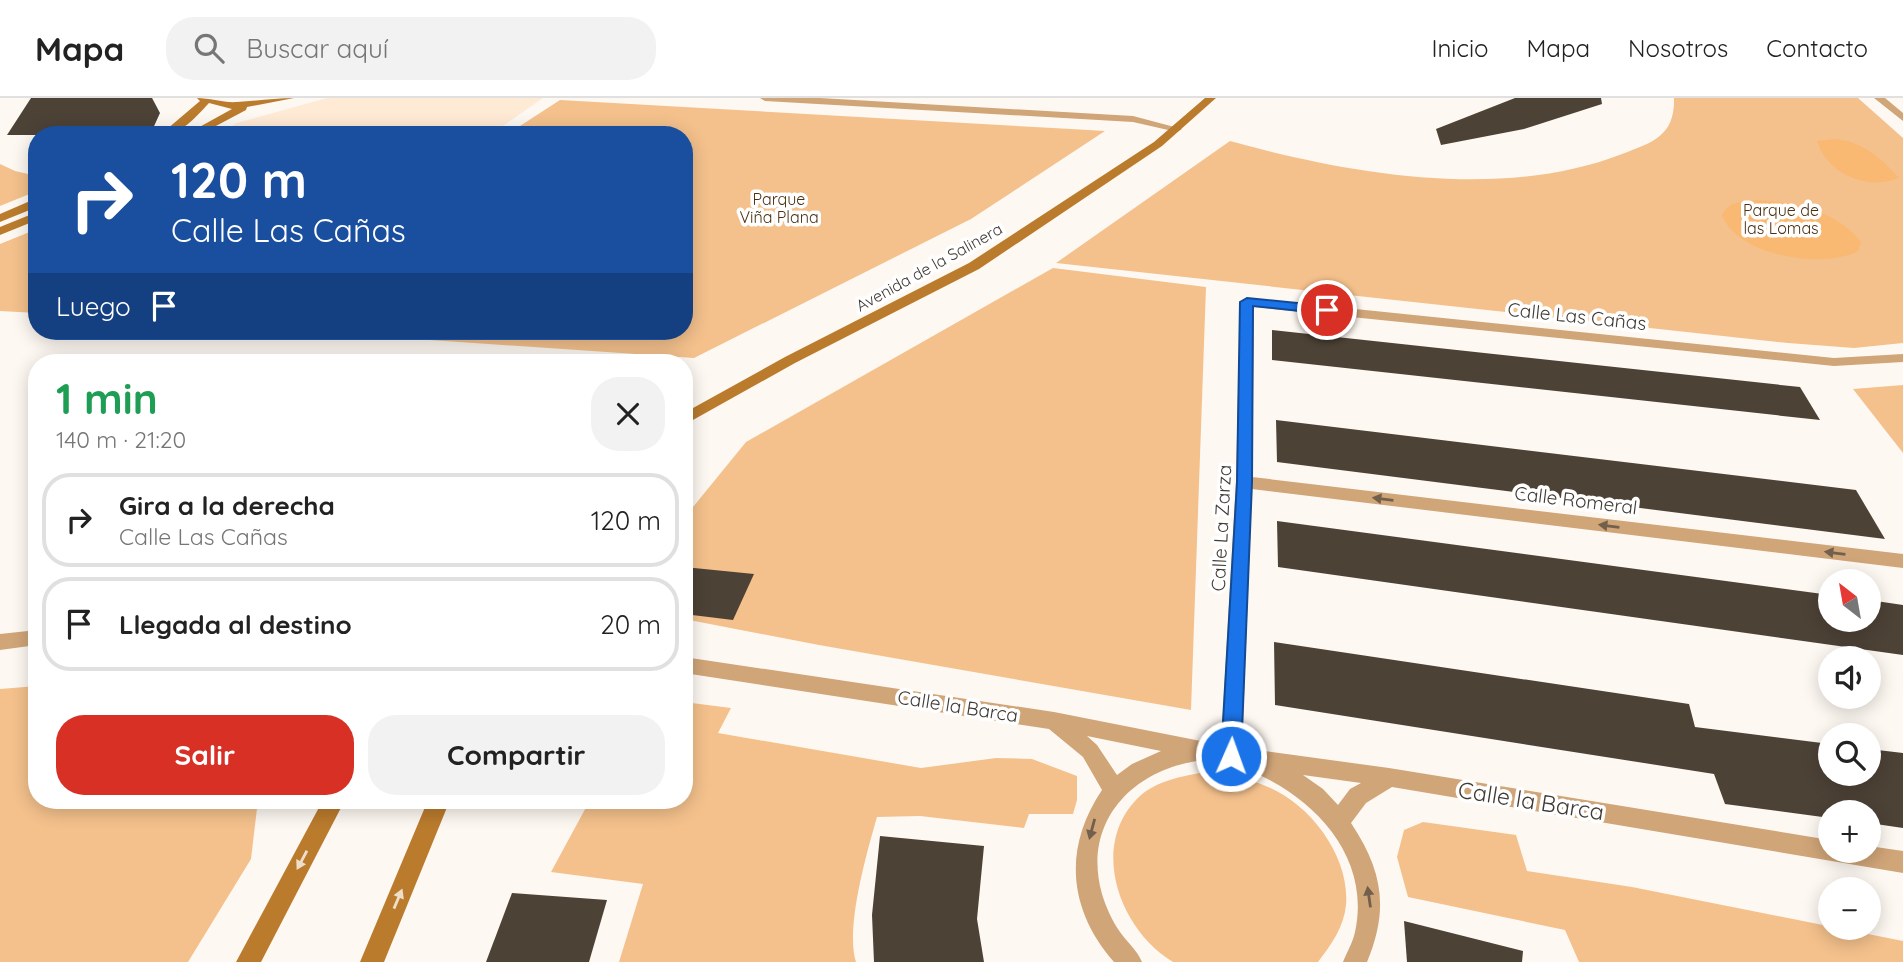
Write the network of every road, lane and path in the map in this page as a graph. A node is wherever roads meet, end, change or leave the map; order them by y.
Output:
1 (289, 98) edge
2 (765, 98) edge
3 (1211, 98) edge
4 (1879, 98) edge
5 (203, 99) edge
6 (248, 106) junction
7 (1903, 118) edge
8 (177, 126) edge
9 (205, 126) edge
10 (1177, 130) junction
11 (28, 206) edge
12 (0, 218) edge
13 (28, 219) edge
14 (0, 230) edge
15 (1247, 302) joint
16 (1903, 358) edge
17 (693, 415) edge
18 (1244, 482) junction
19 (1903, 561) edge
20 (28, 638) edge
21 (0, 642) edge
22 (693, 666) edge
23 (1054, 721) junction
24 (1231, 756) junction
25 (1389, 777) junction
26 (1113, 789) junction
27 (329, 809) edge
28 (435, 809) edge
29 (1339, 822) junction
30 (1818, 848) edge
31 (1881, 858) edge
32 (1903, 862) edge
33 (248, 962) edge
34 (372, 962) edge
35 (1130, 962) edge
36 (1355, 962) edge

1 - 6 street
2 - 10 street
3 - 10 street, Avenida de la Salinera
4 - 7 street
5 - 6 street
5 - 8 street
6 - 9 street
10 - 17 street, Avenida de la Salinera
11 - 12 street
13 - 14 street
15 - 16 street, Calle Las Cañas
15 - 18 street, Calle La Zarza
19 -> 18 street, Calle Romeral
18 - 24 street, Calle La Zarza
20 - 21 street
22 - 23 street, Calle la Barca
23 - 24 street, Calle la Barca
23 - 26 street
24 - 25 street, Calle la Barca
24 - 26 street, Calle la Barca
24 - 29 street, Calle la Barca
25 - 29 street
25 - 30 street, Calle la Barca
26 -> 35 street, Calle la Barca
27 -> 33 street
34 -> 28 street
36 -> 29 street, Calle la Barca
31 - 32 street, Calle la Barca

